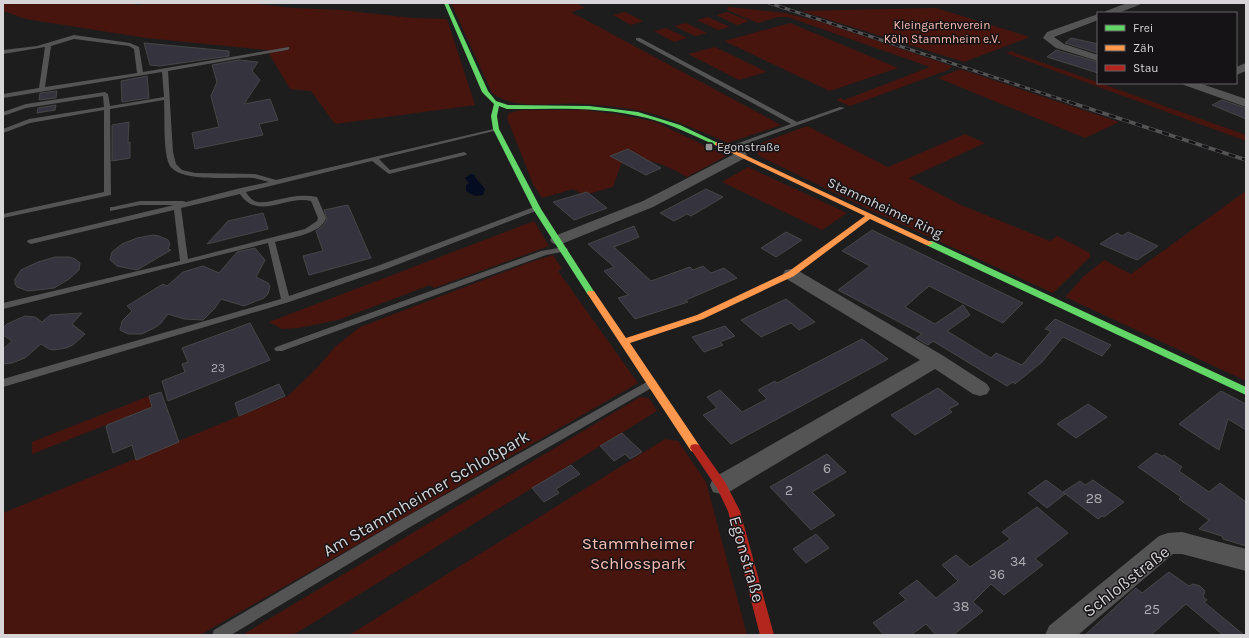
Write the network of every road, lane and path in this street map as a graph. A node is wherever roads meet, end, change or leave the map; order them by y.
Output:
1 (446, 3) edge
2 (1136, 3) edge
3 (1112, 12) edge
4 (1097, 17) edge
5 (638, 39) dead end
6 (48, 46) junction
7 (287, 48) dead end
8 (3, 52) edge
9 (1097, 58) edge
10 (1246, 66) edge
11 (165, 70) junction
12 (1237, 71) edge
13 (140, 74) junction
14 (1195, 84) edge
15 (1210, 86) edge
16 (42, 89) junction
17 (3, 96) edge
18 (167, 98) junction
19 (1246, 103) edge
20 (497, 104) junction
21 (107, 108) junction
22 (842, 108) dead end
23 (3, 114) edge
24 (796, 124) junction
25 (496, 129) junction
26 (4, 130) edge
27 (727, 149) junction
28 (464, 154) dead end
29 (740, 155) junction
30 (373, 158) junction
31 (276, 182) junction
32 (241, 190) junction
33 (193, 203) junction
34 (177, 207) junction
35 (113, 209) dead end
36 (537, 209) junction
37 (3, 216) edge
38 (869, 216) junction
39 (271, 241) junction
40 (31, 242) dead end
41 (561, 244) junction
42 (184, 262) junction
43 (791, 274) junction
44 (286, 300) junction
45 (3, 306) edge
46 (623, 342) junction
47 (279, 349) dead end
48 (935, 360) junction
49 (3, 383) edge
50 (652, 383) junction
51 (980, 389) dead end
52 (1246, 391) edge
53 (721, 485) junction
54 (1246, 560) edge
55 (218, 635) edge
56 (767, 635) edge
57 (1058, 635) edge

1 - 20 street
2 - 3 street
4 - 9 street
5 - 24 lane
6 - 8 lane
6 - 13 lane
6 - 16 lane
7 - 11 lane
10 - 12 street
11 - 13 lane
11 - 18 lane
13 - 16 lane
14 - 15 street
15 - 19 street
16 - 17 lane
18 - 21 lane
18 - 31 lane
20 - 25 street, Egonstraße
20 - 27 street, Stammheimer Ring
21 - 23 lane
21 - 26 lane
21 - 37 lane
22 - 24 lane
24 - 27 lane
25 - 30 lane
25 - 36 street, Egonstraße
27 - 29 street, Stammheimer Ring
28 - 30 lane
29 - 38 street, Stammheimer Ring
29 - 41 street
30 - 31 lane
31 - 32 lane
32 - 33 lane
32 - 39 lane
33 - 34 lane
33 - 35 lane
34 - 40 lane
34 - 42 lane
36 - 41 street, Egonstraße
36 - 44 lane
38 - 43 street
38 - 52 street, Stammheimer Ring
39 - 42 lane
39 - 44 lane
41 - 46 street, Egonstraße
41 - 47 lane
42 - 45 lane
43 - 46 street
43 - 48 street
44 - 49 lane
46 - 50 street, Egonstraße
48 - 51 street
48 - 53 street
50 - 53 street, Egonstraße
50 - 55 lane, Am Stammheimer Schloßpark
53 - 56 street, Egonstraße
54 - 57 street, Schloßstraße

